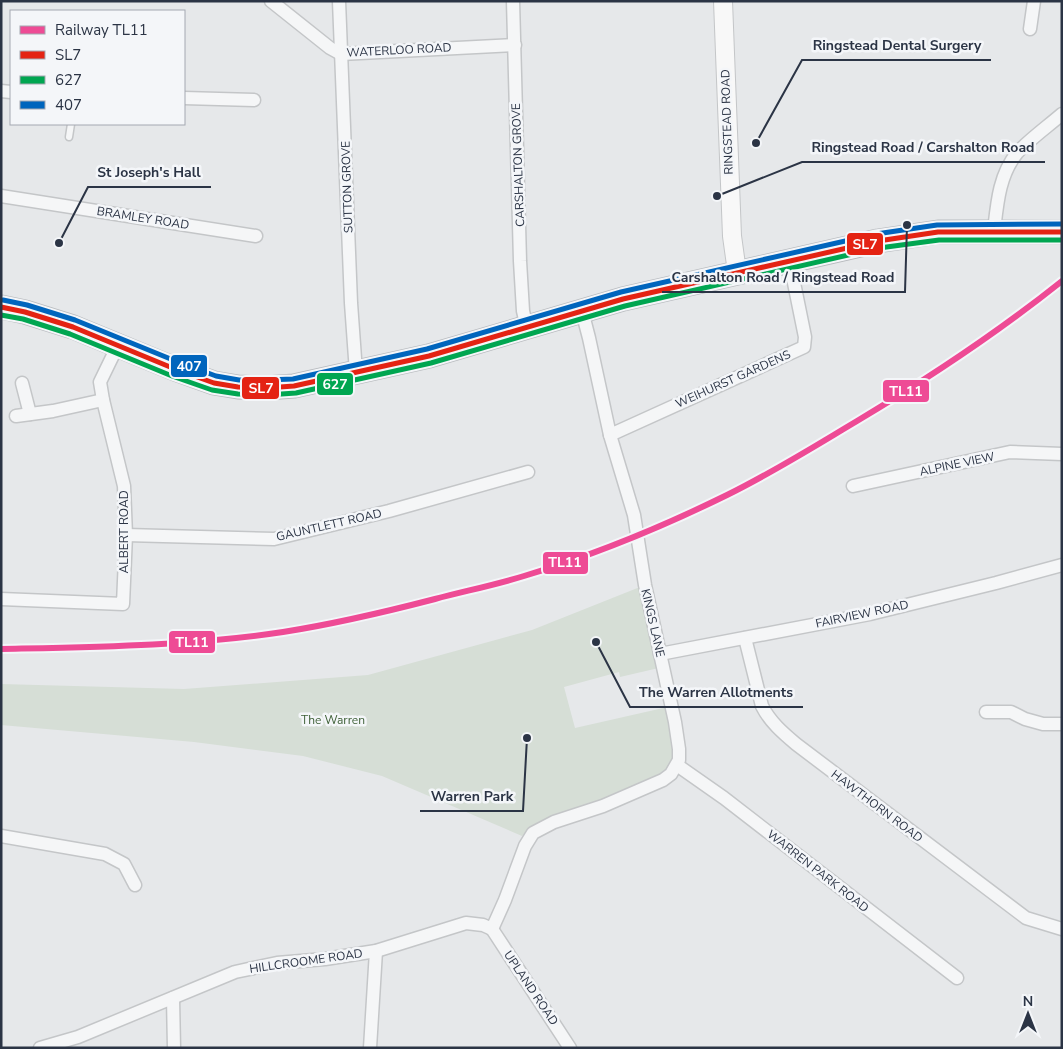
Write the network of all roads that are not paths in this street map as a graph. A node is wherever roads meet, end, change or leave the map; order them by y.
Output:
1 (271, 1) edge
2 (339, 1) edge
3 (513, 1) edge
4 (723, 1) edge
5 (1034, 1) edge
6 (1030, 29) dead end
7 (515, 45) junction
8 (341, 54) junction
9 (185, 98) edge
10 (254, 100) dead end
11 (1062, 114) edge
12 (71, 125) edge
13 (70, 137) dead end
14 (1, 196) edge
15 (994, 231) junction
16 (1062, 232) edge
17 (256, 236) dead end
18 (786, 262) junction
19 (737, 272) junction
20 (1, 307) edge
21 (582, 311) junction
22 (527, 328) junction
23 (118, 345) junction
24 (356, 372) junction
25 (22, 383) dead end
26 (103, 400) junction
27 (30, 414) junction
28 (16, 416) dead end
29 (610, 435) junction
30 (1062, 454) edge
31 (528, 472) dead end
32 (853, 486) dead end
33 (126, 535) junction
34 (1062, 564) edge
35 (1, 599) edge
36 (745, 638) junction
37 (660, 654) junction
38 (986, 712) dead end
39 (1062, 724) edge
40 (677, 765) junction
41 (1, 836) edge
42 (136, 885) dead end
43 (492, 929) junction
44 (1062, 929) edge
45 (376, 951) junction
46 (957, 978) dead end
47 (173, 998) junction
48 (40, 1048) edge
49 (174, 1048) edge
50 (370, 1048) edge
51 (570, 1048) edge

1 - 8 street, WATERLOO ROAD
2 - 8 street, SUTTON GROVE
3 - 7 street, CARSHALTON GROVE
4 - 19 street, RINGSTEAD ROAD
5 - 6 street
7 - 8 street, WATERLOO ROAD
7 - 22 street, CARSHALTON GROVE
8 - 24 street, SUTTON GROVE
9 - 10 street
11 - 15 street
12 - 13 lane
14 - 17 street, BRAMLEY ROAD
15 - 16 highway
15 - 18 highway
18 - 19 highway
18 - 29 street, WEIHURST GARDENS
19 - 21 highway
20 - 23 highway
21 - 22 highway
21 - 29 street, KINGS LANE
22 - 24 highway
23 - 24 highway
23 - 26 street, ALBERT ROAD
25 - 27 street
26 - 27 street
26 - 33 street, ALBERT ROAD
27 - 28 street
29 - 37 street, KINGS LANE
30 - 32 street, ALPINE VIEW
31 - 33 street, GAUNTLETT ROAD
33 - 35 street, ALBERT ROAD
34 - 36 street, FAIRVIEW ROAD
36 - 37 street, FAIRVIEW ROAD
36 - 44 street, HAWTHORN ROAD
37 - 40 street, KINGS LANE
38 - 39 street
40 - 43 street
40 - 46 street, WARREN PARK ROAD
41 - 42 street
43 - 45 street, HILLCROOME ROAD
43 - 51 street, UPLAND ROAD
45 - 47 street, HILLCROOME ROAD
45 - 50 street
47 - 48 street, HILLCROOME ROAD
47 - 49 street

